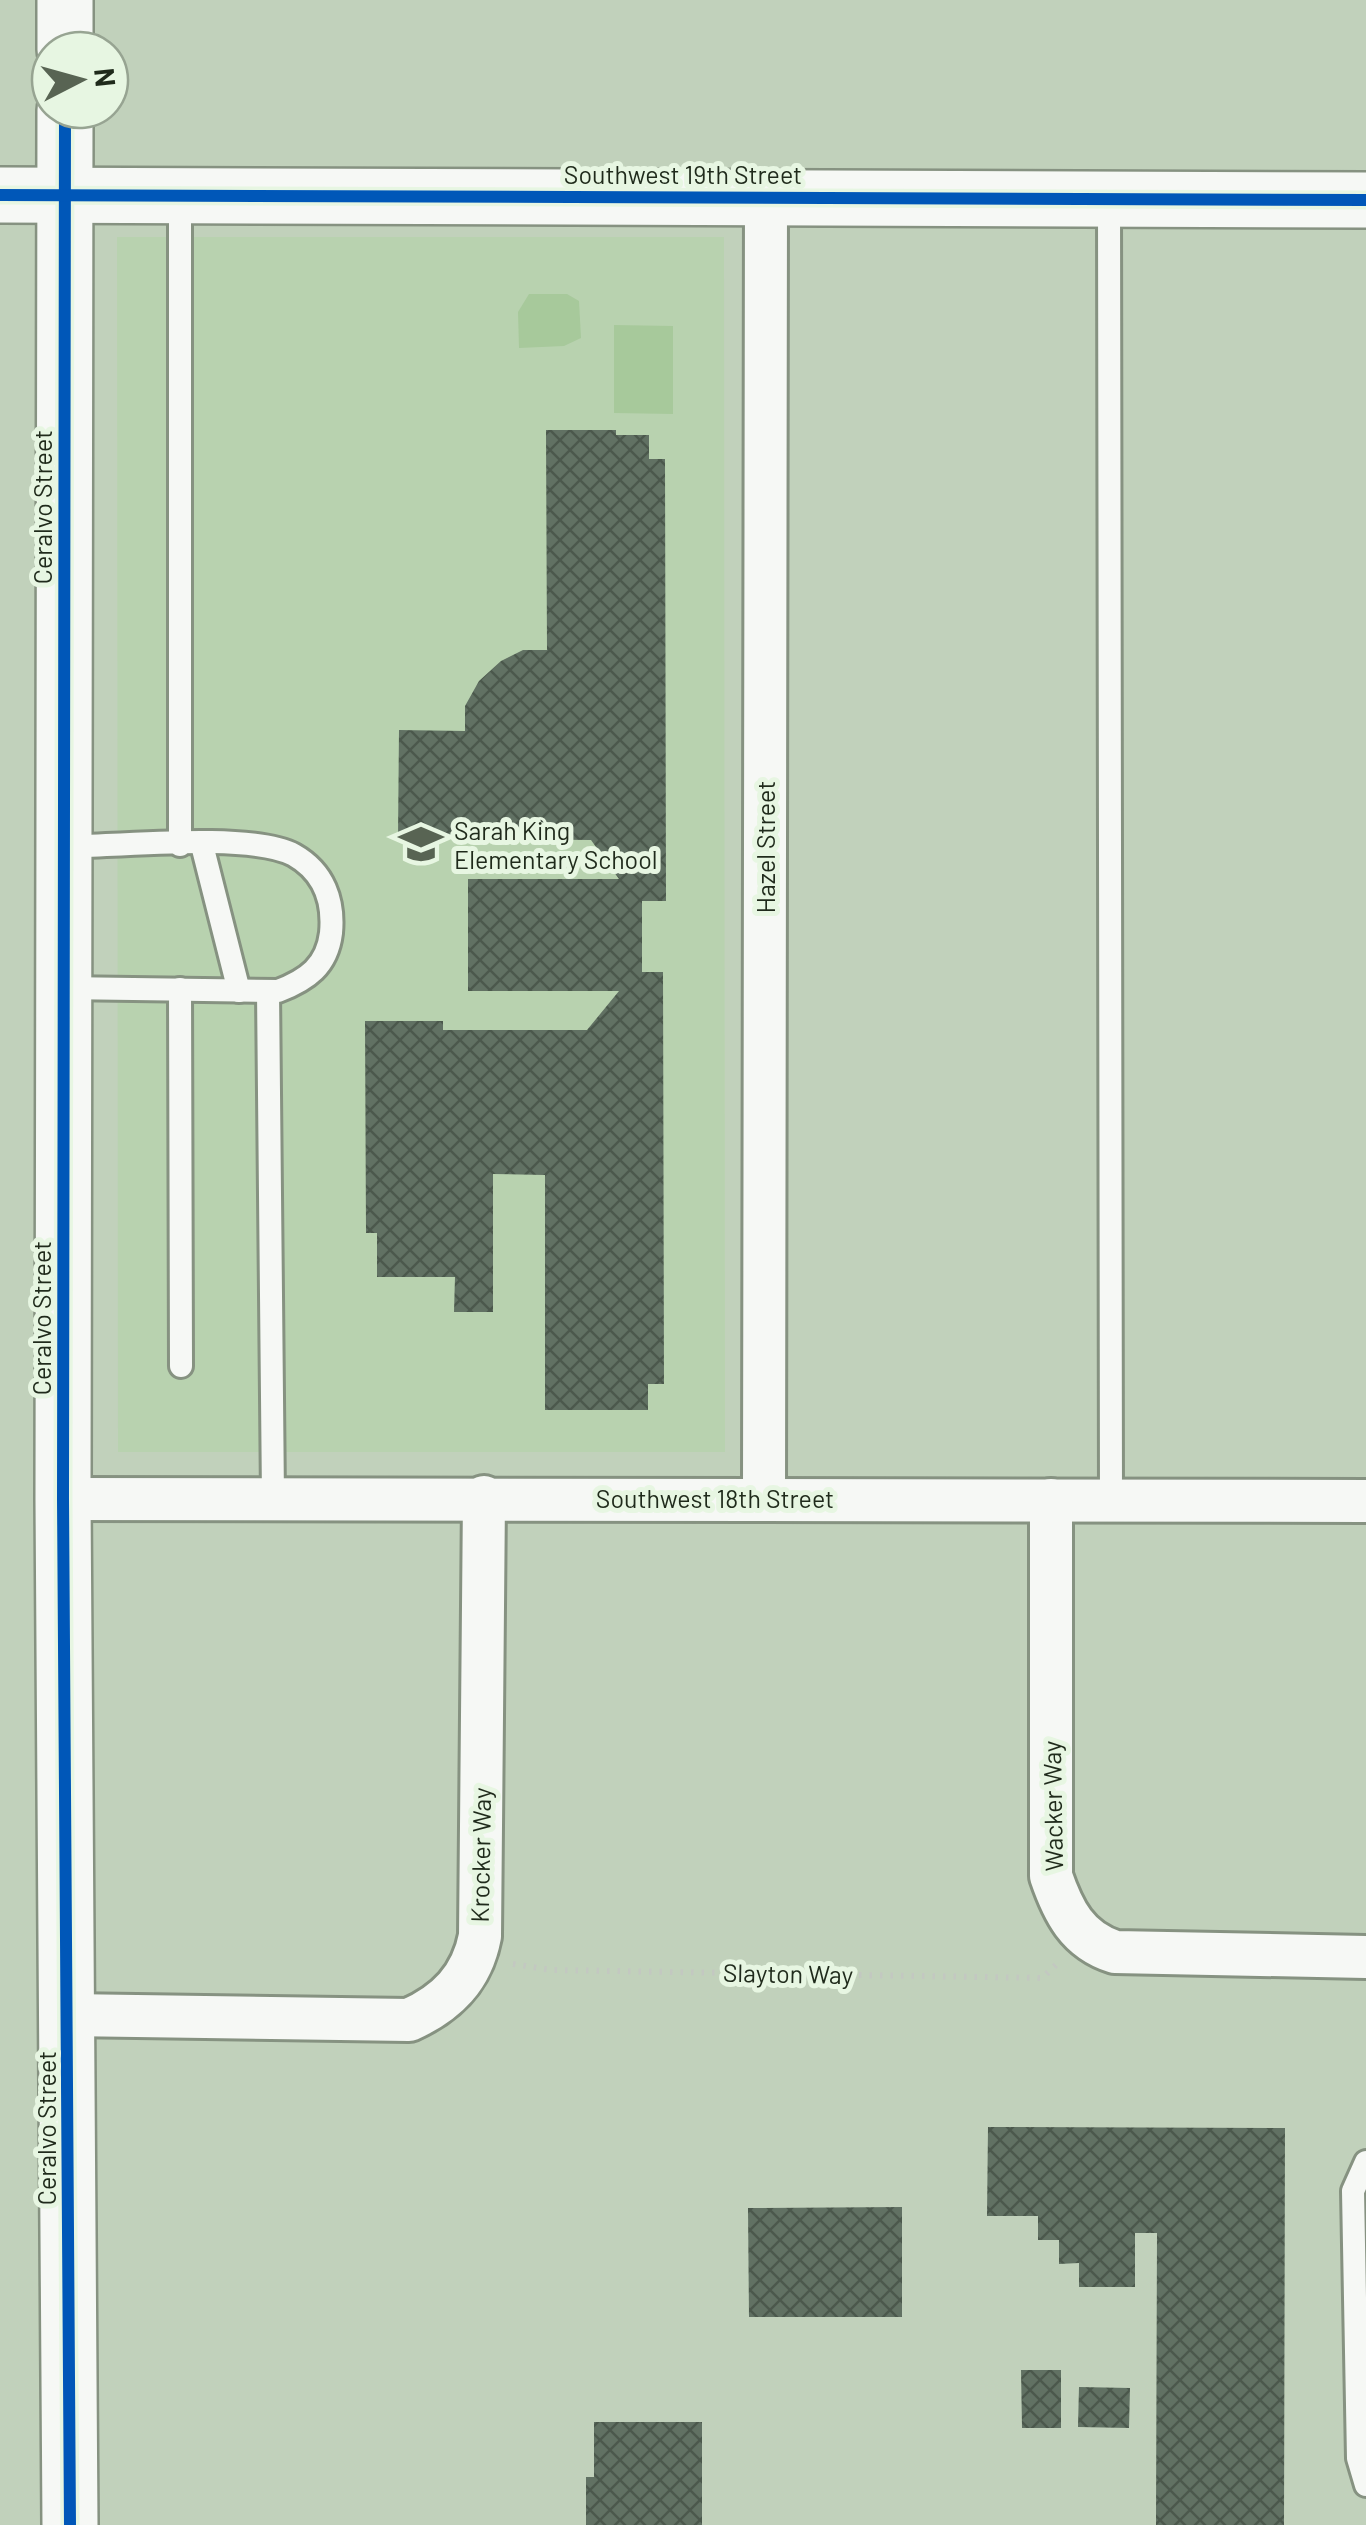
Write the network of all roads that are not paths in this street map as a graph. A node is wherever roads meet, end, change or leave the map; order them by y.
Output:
1 (65, 0) edge
2 (65, 30) edge
3 (65, 130) edge
4 (0, 195) edge
5 (65, 195) junction
6 (180, 196) junction
7 (766, 197) junction
8 (1109, 200) junction
9 (1366, 200) edge
10 (191, 845) junction
11 (64, 847) junction
12 (63, 988) junction
13 (180, 990) junction
14 (239, 991) junction
15 (268, 991) junction
16 (180, 1366) dead end
17 (484, 1497) junction
18 (273, 1498) junction
19 (764, 1498) junction
20 (63, 1499) junction
21 (1051, 1500) junction
22 (1112, 1500) junction
23 (1366, 1500) edge
24 (1366, 1957) edge
25 (68, 2015) junction
26 (1366, 2162) edge
27 (1366, 2485) edge
28 (70, 2525) edge

1 - 2 street
3 - 5 street, Ceralvo Street
4 - 5 street, Southwest 19th Street
5 - 6 street, Southwest 19th Street
5 - 11 street, Ceralvo Street
6 - 7 street, Southwest 19th Street
6 - 10 lane
7 - 8 street, Southwest 19th Street
7 - 19 street, Hazel Street
8 - 9 street, Southwest 19th Street
8 - 22 lane
10 - 11 lane
10 - 14 lane
10 - 15 lane
11 - 12 street, Ceralvo Street
12 - 13 lane
12 - 20 street, Ceralvo Street
13 - 14 lane
13 - 16 lane
14 - 15 lane
15 - 18 lane
17 - 18 street, Southwest 18th Street
17 - 19 street, Southwest 18th Street
17 - 25 street, Krocker Way
18 - 20 street, Southwest 18th Street
19 - 21 street, Southwest 18th Street
20 - 25 street, Ceralvo Street
21 - 22 street, Southwest 18th Street
21 - 24 street, Wacker Way
22 - 23 street, Southwest 18th Street
25 - 28 street, Ceralvo Street
26 - 27 lane

